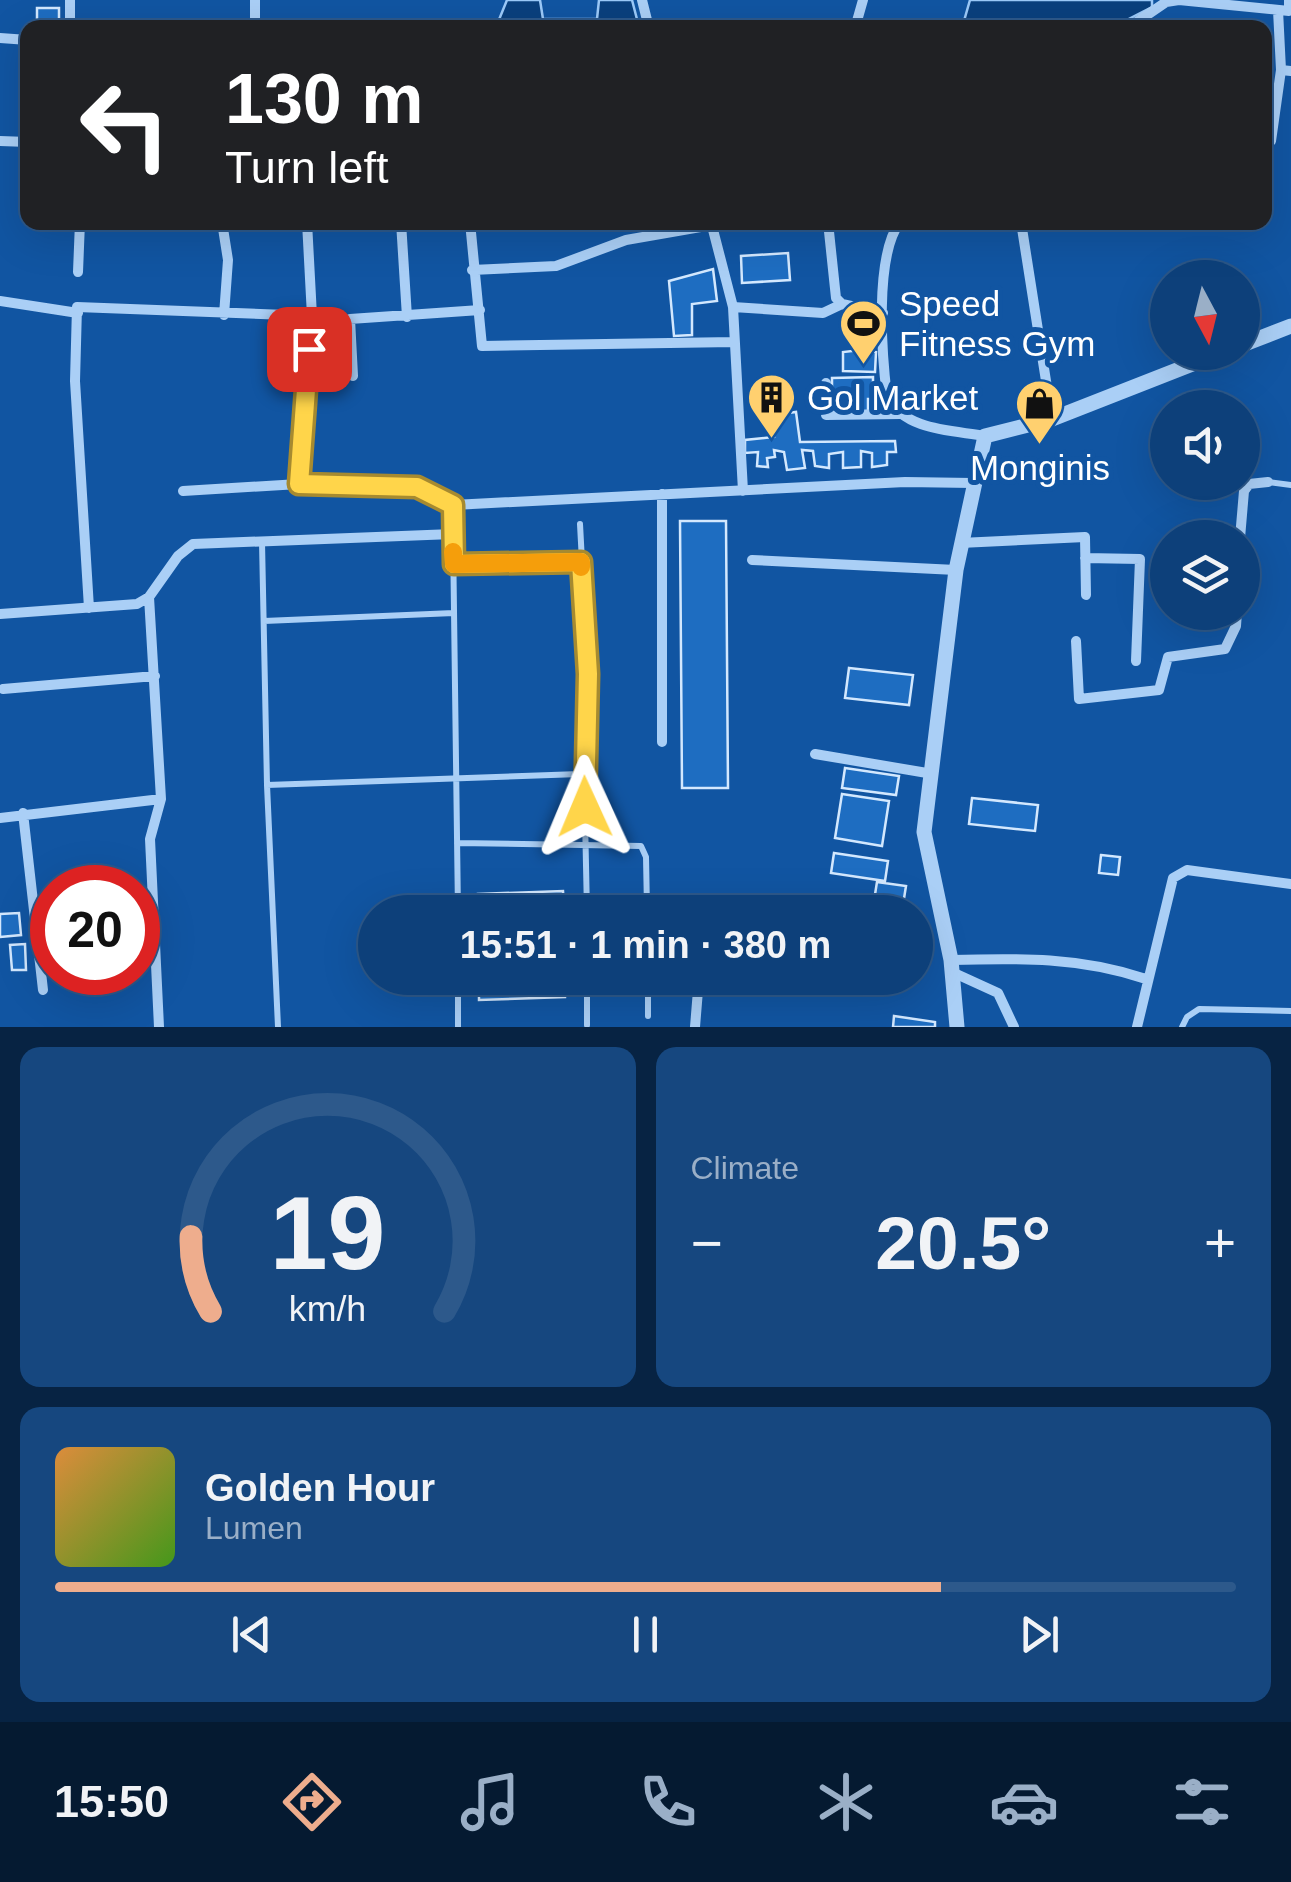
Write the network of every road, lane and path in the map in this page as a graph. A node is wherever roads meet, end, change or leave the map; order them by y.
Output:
1 (1289, 0) edge
2 (1278, 10) junction
3 (1140, 20) edge
4 (1286, 71) edge
5 (1272, 136) edge
6 (80, 230) edge
7 (223, 230) edge
8 (307, 230) edge
9 (402, 230) edge
10 (470, 230) edge
11 (680, 230) edge
12 (713, 230) edge
13 (829, 230) edge
14 (897, 230) edge
15 (1022, 230) edge
16 (472, 270) junction
17 (78, 272) dead end
18 (0, 301) edge
19 (842, 304) junction
20 (732, 307) junction
21 (480, 310) junction
22 (78, 313) junction
23 (883, 313) junction
24 (224, 315) junction
25 (312, 316) junction
26 (407, 317) junction
27 (1291, 326) edge
28 (1260, 338) edge
29 (734, 342) junction
30 (1178, 370) edge
31 (353, 376) dead end
32 (826, 383) dead end
33 (901, 414) junction
34 (1052, 420) junction
35 (985, 436) junction
36 (1268, 482) joint
37 (299, 484) junction
38 (973, 484) junction
39 (1291, 485) edge
40 (743, 490) junction
41 (183, 491) dead end
42 (662, 494) junction
43 (453, 505) junction
44 (1242, 520) edge
45 (580, 524) dead end
46 (453, 534) junction
47 (262, 542) junction
48 (960, 543) junction
49 (1085, 558) junction
50 (752, 560) dead end
51 (581, 562) junction
52 (454, 564) junction
53 (956, 570) junction
54 (1086, 595) dead end
55 (149, 597) junction
56 (90, 608) junction
57 (454, 613) junction
58 (0, 614) edge
59 (264, 621) junction
60 (1234, 630) edge
61 (1076, 641) dead end
62 (1136, 661) dead end
63 (156, 676) junction
64 (3, 689) dead end
65 (662, 742) dead end
66 (815, 754) dead end
67 (584, 771) junction
68 (934, 774) junction
69 (456, 781) junction
70 (267, 785) junction
71 (161, 799) junction
72 (22, 813) junction
73 (0, 818) edge
74 (586, 842) junction
75 (457, 843) junction
76 (30, 877) edge
77 (1291, 884) edge
78 (458, 895) edge
79 (587, 895) edge
80 (647, 895) edge
81 (952, 966) junction
82 (1146, 979) junction
83 (458, 995) edge
84 (587, 995) edge
85 (648, 995) edge
86 (698, 995) edge
87 (1291, 1010) edge
88 (648, 1016) dead end
89 (588, 1025) edge
90 (1137, 1026) edge
91 (159, 1027) edge
92 (278, 1027) edge
93 (458, 1027) edge
94 (695, 1027) edge
95 (957, 1027) edge
96 (1014, 1027) edge
97 (1122, 1027) edge
98 (1182, 1027) edge

1 - 2 street
2 - 3 street
2 - 4 street
4 - 5 street
6 - 17 street
7 - 24 street
8 - 25 street
9 - 26 street
10 - 16 street
11 - 16 street
12 - 20 street
13 - 19 street
14 - 23 street
15 - 34 street
16 - 21 street
18 - 22 street
19 - 20 street
19 - 23 street
20 - 29 street
21 - 26 street
21 - 29 street
22 - 24 street
22 - 56 street
23 - 33 street
24 - 25 street
25 - 37 street
26 - 31 street
27 - 28 street
29 - 40 street
30 - 34 street
32 - 33 street
33 - 35 street
34 - 35 street
35 - 38 street
36 - 39 lane
36 - 44 street
37 - 41 street
37 - 43 street
38 - 40 street
38 - 48 street
40 - 42 street
42 - 43 street
42 - 65 street
43 - 46 street
45 - 51 lane
46 - 47 street
46 - 52 lane
47 - 55 street
47 - 59 lane
48 - 49 street
48 - 53 street
49 - 54 street
49 - 62 street
50 - 53 street
51 - 52 lane
51 - 67 lane
52 - 57 lane
53 - 68 street
55 - 56 street
55 - 63 street
56 - 58 street
57 - 59 lane
57 - 69 lane
59 - 70 lane
60 - 61 street
63 - 64 street
63 - 71 street
66 - 68 street
67 - 69 lane
67 - 74 lane
68 - 81 street
69 - 70 lane
69 - 75 lane
70 - 92 lane
71 - 72 street
71 - 91 street
72 - 73 street
72 - 76 street
74 - 75 lane
74 - 79 lane
74 - 80 lane
75 - 78 lane
77 - 82 street
81 - 82 street
81 - 95 street
81 - 96 street
82 - 90 street
83 - 93 lane
84 - 89 lane
85 - 88 lane
86 - 94 street
87 - 98 lane
90 - 97 street

